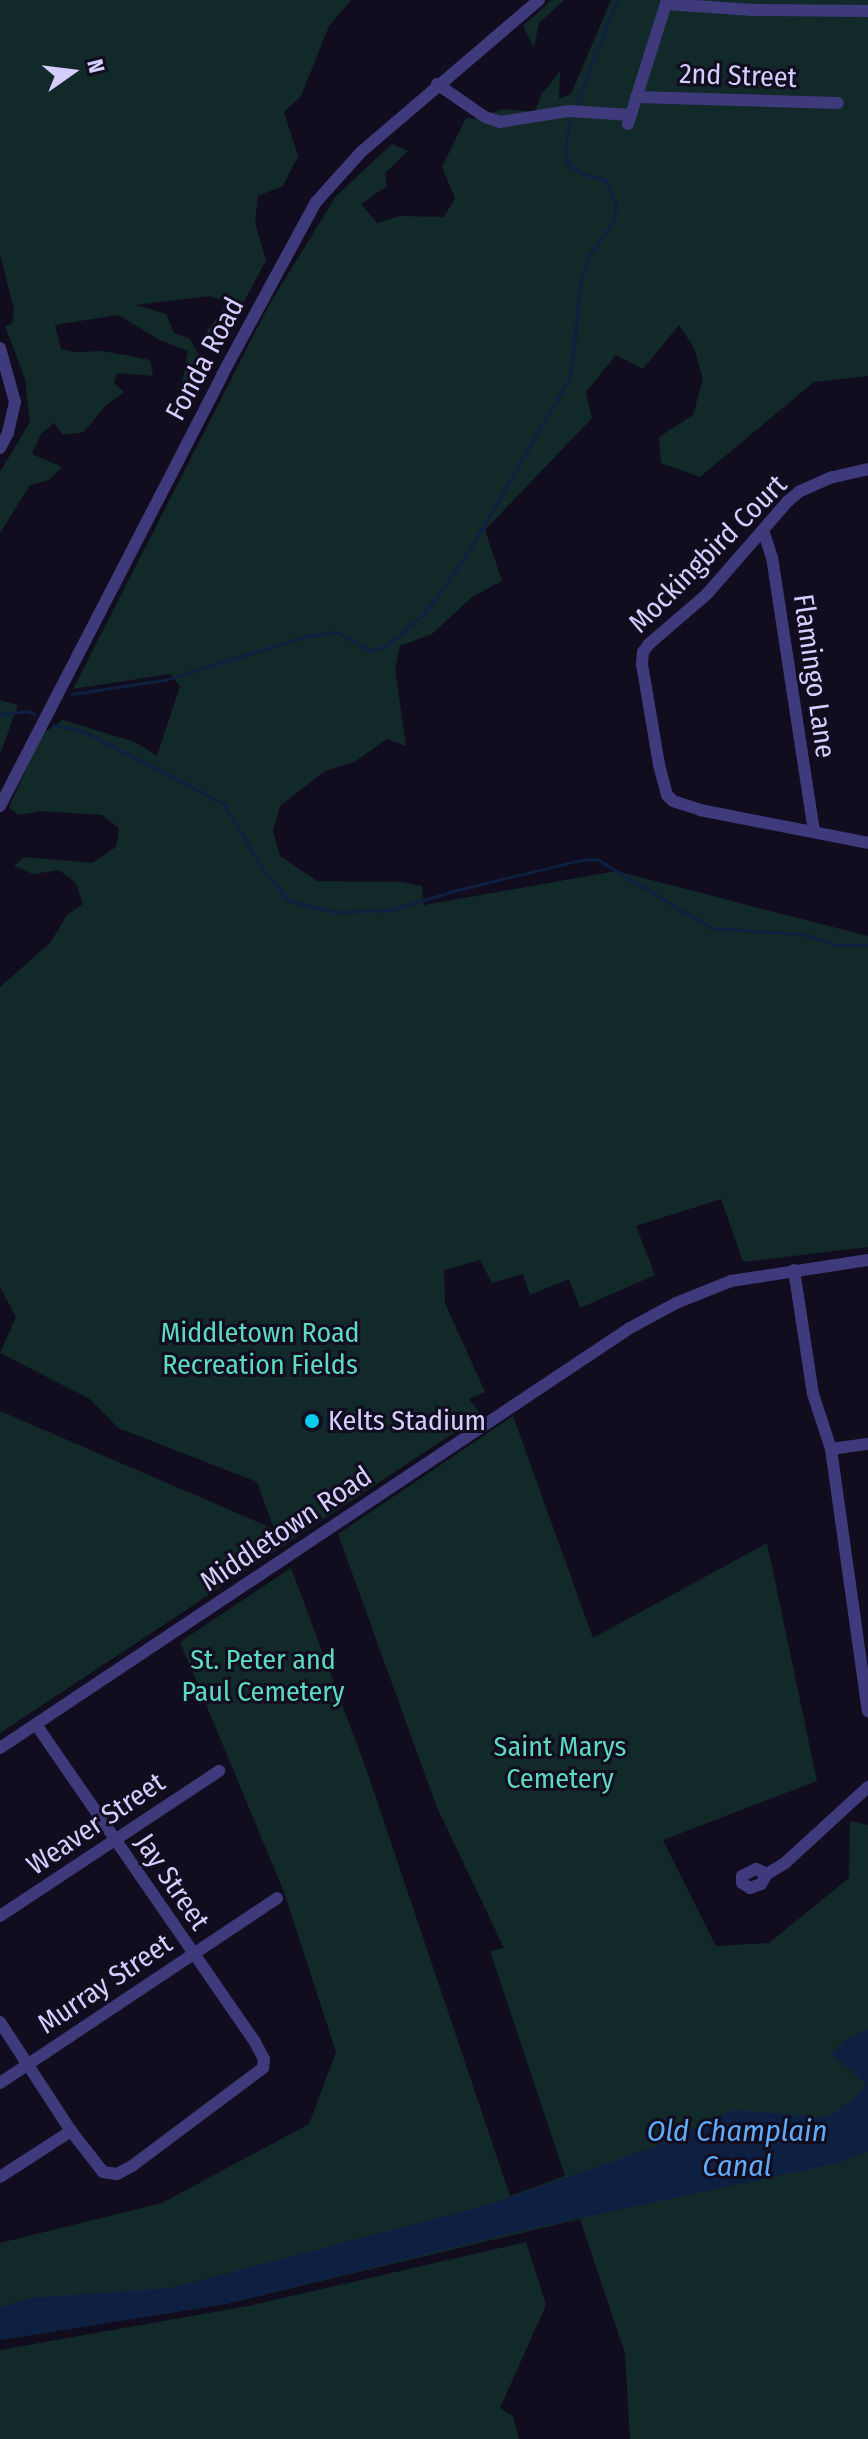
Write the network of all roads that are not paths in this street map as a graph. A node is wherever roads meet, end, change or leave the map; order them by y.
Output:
1 (539, 0) edge
2 (666, 2) edge
3 (868, 11) edge
4 (437, 84) junction
5 (636, 97) junction
6 (838, 103) dead end
7 (0, 348) edge
8 (0, 448) edge
9 (868, 469) edge
10 (763, 530) junction
11 (0, 806) edge
12 (814, 831) junction
13 (868, 843) edge
14 (868, 1260) edge
15 (794, 1270) junction
16 (868, 1444) edge
17 (831, 1449) junction
18 (868, 1711) edge
19 (36, 1725) junction
20 (0, 1748) edge
21 (219, 1771) dead end
22 (868, 1787) edge
23 (115, 1840) junction
24 (767, 1874) dead end
25 (277, 1898) dead end
26 (0, 1916) edge
27 (193, 1955) junction
28 (0, 2022) edge
29 (28, 2064) junction
30 (0, 2083) edge
31 (71, 2131) junction
32 (0, 2177) edge

1 - 4 street, Fonda Road
2 - 3 street
2 - 5 street
4 - 5 street
4 - 11 street, Fonda Road
5 - 6 street, 2nd Street
7 - 8 street
9 - 10 street, Mockingbird Court
10 - 12 street, Flamingo Lane
10 - 12 street, Mockingbird Court
12 - 13 street, Mockingbird Court
14 - 15 street, Middletown Road
15 - 17 street
15 - 19 street, Middletown Road
16 - 17 street
17 - 18 street
19 - 20 street, Middletown Road
19 - 23 street, Jay Street
21 - 23 street, Weaver Street
22 - 24 street
23 - 26 street, Weaver Street
23 - 27 street, Jay Street
25 - 27 street, Murray Street
27 - 29 street, Murray Street
27 - 31 street, Jay Street
28 - 29 street
29 - 30 street, Murray Street
29 - 31 street
31 - 32 street

